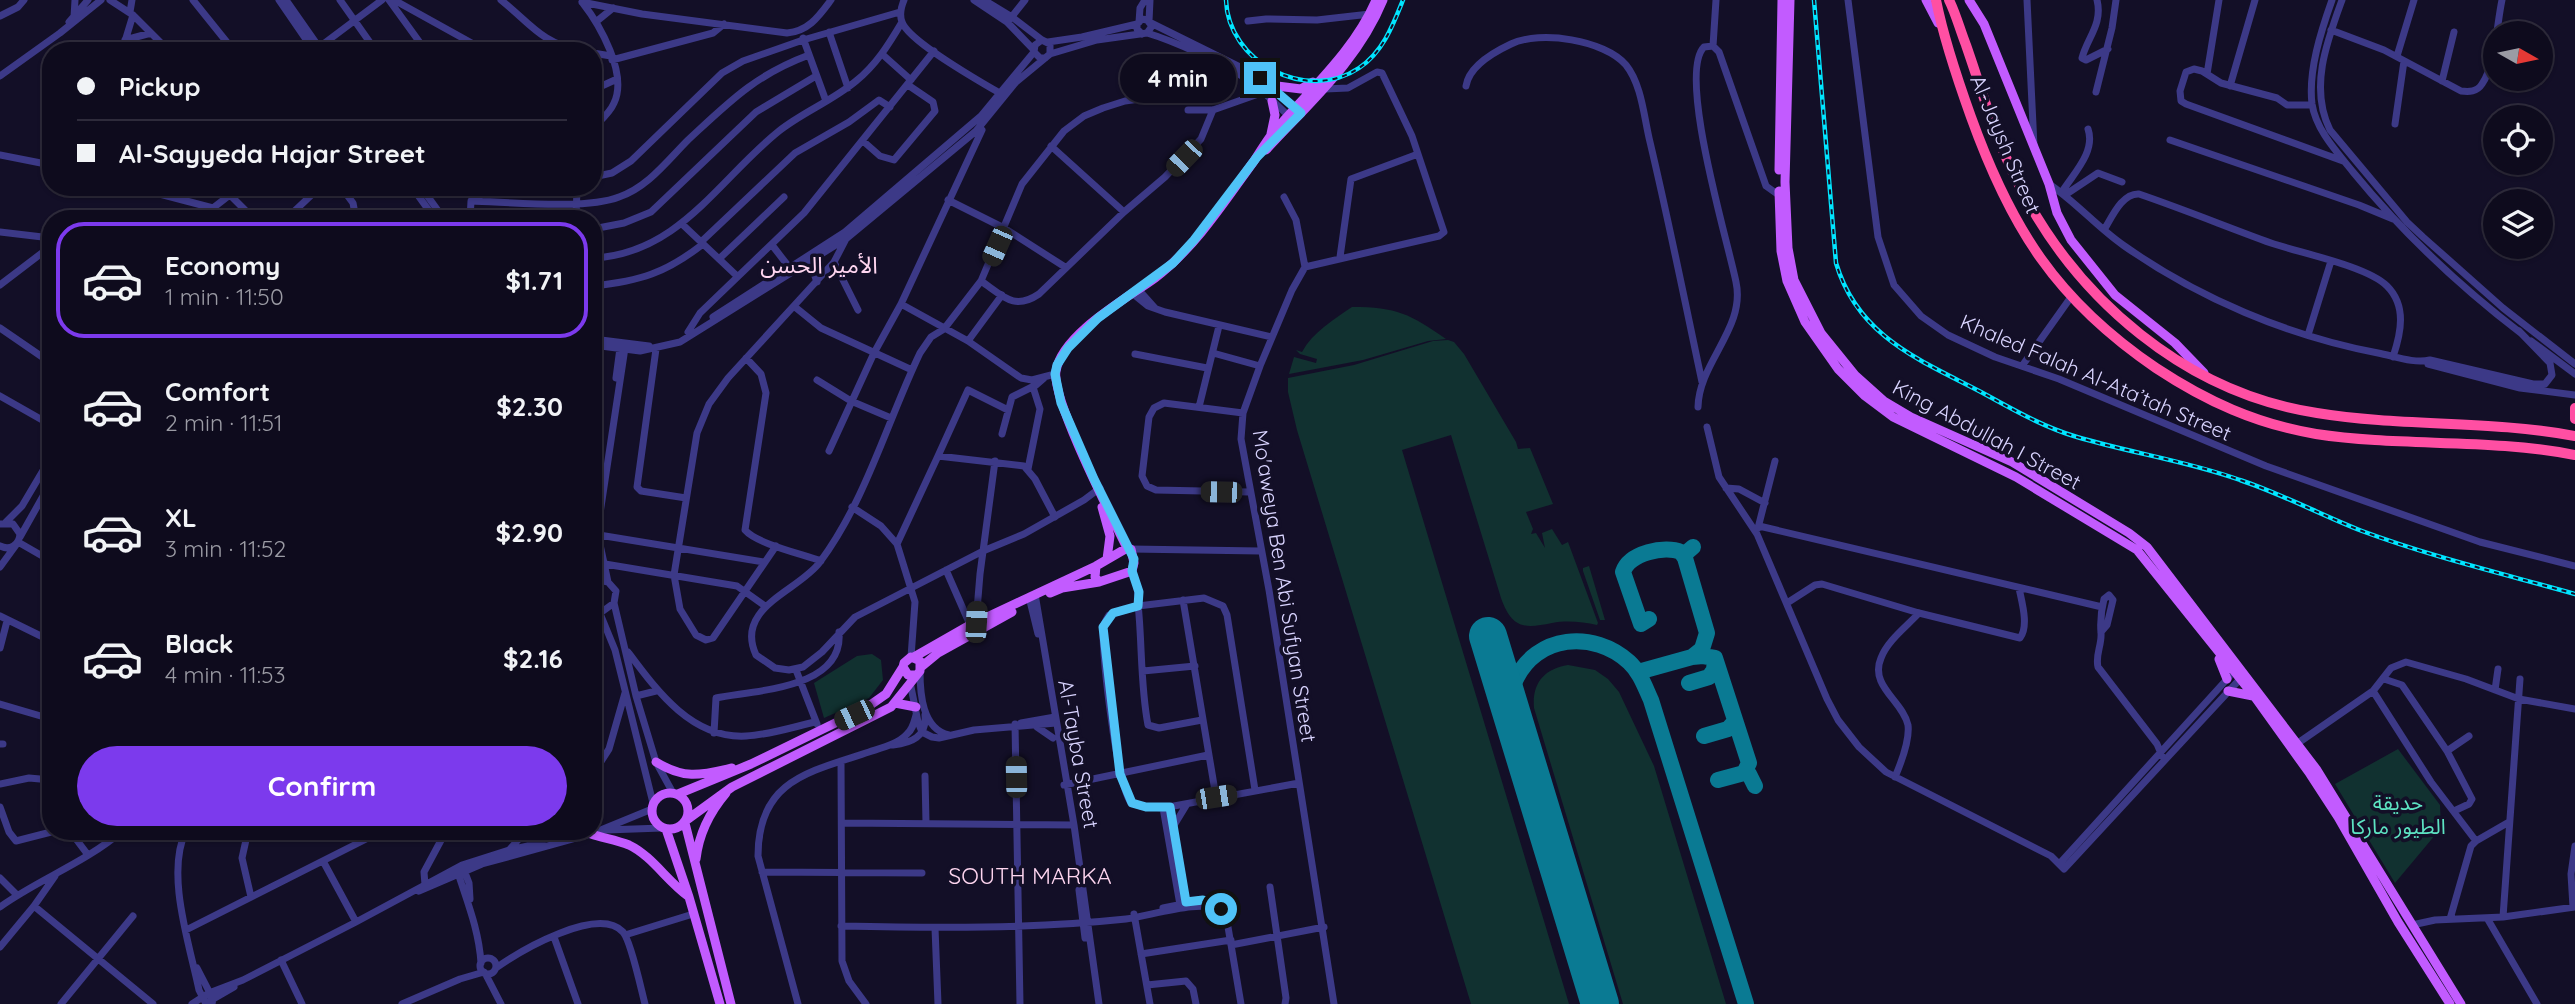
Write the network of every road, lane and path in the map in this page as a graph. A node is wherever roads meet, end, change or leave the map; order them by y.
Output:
1 (24, 0) edge
2 (75, 0) edge
3 (88, 0) edge
4 (101, 0) edge
5 (110, 0) edge
6 (121, 0) edge
7 (132, 0) edge
8 (194, 0) edge
9 (279, 0) edge
10 (285, 0) edge
11 (340, 0) edge
12 (382, 0) edge
13 (391, 0) edge
14 (501, 0) edge
15 (831, 0) edge
16 (904, 0) edge
17 (974, 0) edge
18 (984, 0) edge
19 (1025, 0) edge
20 (1145, 0) edge
21 (1150, 0) edge
22 (1376, 0) edge
23 (1383, 0) edge
24 (1716, 0) edge
25 (1782, 0) edge
26 (1790, 0) edge
27 (1848, 0) edge
28 (1926, 0) edge
29 (1936, 0) edge
30 (1949, 0) edge
31 (1969, 0) edge
32 (2027, 0) edge
33 (2097, 0) edge
34 (2116, 0) edge
35 (2219, 0) edge
36 (2255, 0) edge
37 (2332, 0) edge
38 (2342, 0) edge
39 (2414, 0) edge
40 (581, 1) edge
41 (2498, 1) edge
42 (613, 8) junction
43 (130, 12) junction
44 (900, 12) junction
45 (1370, 14) junction
46 (0, 16) edge
47 (74, 17) junction
48 (1009, 19) junction
49 (354, 20) junction
50 (597, 20) junction
51 (1248, 21) dead end
52 (902, 22) junction
53 (1150, 22) junction
54 (1138, 23) junction
55 (723, 24) junction
56 (800, 31) junction
57 (829, 32) junction
58 (1942, 32) junction
59 (60, 33) junction
60 (151, 33) junction
61 (2327, 33) junction
62 (2454, 33) dead end
63 (1144, 34) junction
64 (125, 40) joint
65 (803, 40) junction
66 (1045, 41) junction
67 (47, 42) edge
68 (160, 42) edge
69 (227, 42) edge
70 (311, 42) edge
71 (312, 42) edge
72 (327, 42) edge
73 (370, 42) edge
74 (420, 42) edge
75 (469, 42) edge
76 (551, 42) edge
77 (1181, 42) junction
78 (42, 46) edge
79 (1713, 46) junction
80 (2108, 49) junction
81 (934, 51) junction
82 (1034, 51) junction
83 (882, 54) junction
84 (602, 55) edge
85 (809, 55) junction
86 (1048, 56) junction
87 (612, 58) junction
88 (2401, 58) junction
89 (1238, 74) junction
90 (2207, 74) junction
91 (0, 75) edge
92 (1331, 75) junction
93 (816, 76) junction
94 (617, 79) junction
95 (2442, 81) junction
96 (910, 82) junction
97 (602, 86) edge
98 (1466, 86) dead end
99 (2230, 86) junction
100 (848, 88) junction
101 (1266, 89) junction
102 (1325, 89) junction
103 (2096, 92) dead end
104 (1002, 94) junction
105 (826, 101) junction
106 (1272, 102) junction
107 (2312, 105) junction
108 (890, 107) junction
109 (1188, 110) dead end
110 (1213, 110) junction
111 (1299, 110) junction
112 (602, 117) edge
113 (1291, 118) junction
114 (986, 121) junction
115 (2034, 123) junction
116 (2395, 124) dead end
117 (2024, 127) junction
118 (2088, 130) dead end
119 (1271, 135) junction
120 (2170, 140) dead end
121 (863, 141) junction
122 (1051, 146) junction
123 (2033, 149) junction
124 (1418, 154) junction
125 (0, 155) edge
126 (1257, 157) junction
127 (2344, 161) junction
128 (42, 163) edge
129 (602, 175) edge
130 (2122, 182) dead end
131 (2049, 184) junction
132 (2063, 193) junction
133 (166, 196) edge
134 (229, 196) edge
135 (231, 196) edge
136 (310, 196) edge
137 (474, 196) edge
138 (576, 196) edge
139 (1783, 196) junction
140 (784, 197) dead end
141 (1284, 197) dead end
142 (948, 200) junction
143 (471, 201) junction
144 (576, 203) junction
145 (213, 208) joint
146 (245, 210) edge
147 (296, 210) edge
148 (470, 210) edge
149 (576, 210) edge
150 (1124, 212) junction
151 (2394, 220) junction
152 (682, 224) junction
153 (602, 227) edge
154 (1004, 228) junction
155 (2104, 230) junction
156 (0, 232) edge
157 (42, 237) edge
158 (847, 238) junction
159 (702, 243) junction
160 (772, 245) junction
161 (42, 252) edge
162 (817, 253) junction
163 (602, 256) edge
164 (1340, 257) junction
165 (809, 258) junction
166 (719, 259) junction
167 (2331, 261) junction
168 (834, 262) junction
169 (789, 267) junction
170 (1065, 267) junction
171 (1305, 267) junction
172 (825, 273) junction
173 (4, 276) edge
174 (737, 276) junction
175 (981, 281) junction
176 (817, 282) junction
177 (0, 285) edge
178 (602, 285) edge
179 (1135, 291) junction
180 (1002, 295) junction
181 (2071, 297) junction
182 (901, 303) junction
183 (794, 307) junction
184 (858, 310) dead end
185 (1219, 326) junction
186 (0, 328) edge
187 (944, 328) junction
188 (2519, 331) junction
189 (688, 332) junction
190 (2308, 335) junction
191 (1272, 337) junction
192 (602, 341) edge
193 (968, 341) junction
194 (602, 347) edge
195 (623, 347) junction
196 (610, 348) junction
197 (656, 349) junction
198 (640, 351) junction
199 (874, 353) junction
200 (1213, 353) junction
201 (1135, 354) dead end
202 (2393, 356) junction
203 (42, 357) edge
204 (746, 358) junction
205 (2424, 362) junction
206 (2575, 364) edge
207 (1260, 366) junction
208 (2022, 366) junction
209 (619, 367) junction
210 (1207, 369) junction
211 (912, 370) junction
212 (2575, 374) edge
213 (1050, 376) junction
214 (2207, 377) junction
215 (817, 380) dead end
216 (1703, 383) junction
217 (1033, 387) junction
218 (2575, 395) edge
219 (0, 396) edge
220 (851, 401) junction
221 (1199, 407) junction
222 (1698, 407) dead end
223 (2575, 408) edge
224 (1008, 410) junction
225 (1243, 413) junction
226 (891, 418) junction
227 (2575, 419) edge
228 (42, 420) edge
229 (1707, 428) dead end
230 (1002, 434) dead end
231 (2575, 436) edge
232 (829, 451) dead end
233 (2575, 455) edge
234 (937, 456) junction
235 (995, 461) junction
236 (1775, 461) dead end
237 (602, 469) edge
238 (1028, 469) junction
239 (42, 472) edge
240 (1726, 488) junction
241 (602, 490) edge
242 (1249, 492) junction
243 (1099, 493) junction
244 (42, 498) edge
245 (686, 498) junction
246 (1765, 503) junction
247 (852, 507) junction
248 (1055, 517) junction
249 (3, 523) edge
250 (1758, 530) junction
251 (602, 535) edge
252 (16, 543) junction
253 (897, 544) junction
254 (0, 546) edge
255 (776, 546) junction
256 (678, 548) junction
257 (1129, 548) junction
258 (983, 551) junction
259 (1260, 551) junction
260 (602, 554) edge
261 (42, 556) edge
262 (0, 558) edge
263 (1107, 559) junction
264 (821, 561) junction
265 (764, 562) junction
266 (605, 564) junction
267 (1096, 566) junction
268 (2575, 566) edge
269 (0, 567) edge
270 (946, 570) junction
271 (1132, 571) junction
272 (674, 575) junction
273 (602, 581) edge
274 (608, 582) junction
275 (1099, 582) junction
276 (911, 586) junction
277 (2019, 588) junction
278 (745, 589) junction
279 (1033, 598) junction
280 (1183, 600) junction
281 (614, 603) junction
282 (1787, 603) junction
283 (765, 606) junction
284 (1138, 606) junction
285 (2102, 607) junction
286 (602, 610) edge
287 (1919, 613) junction
288 (4, 618) edge
289 (602, 623) edge
290 (973, 627) junction
291 (839, 632) junction
292 (2101, 632) junction
293 (42, 637) edge
294 (0, 648) edge
295 (625, 649) junction
296 (913, 657) junction
297 (1195, 666) junction
298 (2498, 669) dead end
299 (796, 670) junction
300 (1143, 671) junction
301 (913, 673) junction
302 (2237, 674) junction
303 (2384, 679) junction
304 (2520, 679) dead end
305 (802, 682) junction
306 (2495, 690) junction
307 (656, 691) junction
308 (2228, 691) junction
309 (2373, 691) junction
310 (625, 693) junction
311 (636, 696) junction
312 (2254, 696) junction
313 (2519, 699) junction
314 (895, 703) junction
315 (0, 704) edge
316 (1048, 707) junction
317 (919, 709) junction
318 (2205, 709) junction
319 (2575, 709) edge
320 (42, 716) edge
321 (1202, 720) junction
322 (1053, 721) junction
323 (1037, 723) junction
324 (818, 726) junction
325 (1012, 726) junction
326 (922, 732) junction
327 (713, 733) junction
328 (953, 736) junction
329 (2469, 736) dead end
330 (1053, 738) junction
331 (2298, 743) junction
332 (889, 746) junction
333 (2447, 751) junction
334 (2163, 752) junction
335 (1208, 755) junction
336 (602, 756) edge
337 (841, 761) junction
338 (656, 762) junction
339 (751, 764) junction
340 (1120, 774) junction
341 (925, 776) dead end
342 (1895, 777) junction
343 (42, 780) edge
344 (1299, 783) junction
345 (0, 784) edge
346 (1065, 785) junction
347 (732, 787) junction
348 (1255, 790) junction
349 (676, 793) junction
350 (1216, 797) junction
351 (1188, 803) junction
352 (652, 806) junction
353 (0, 807) edge
354 (1166, 807) junction
355 (2454, 811) junction
356 (686, 821) junction
357 (2509, 822) junction
358 (843, 823) junction
359 (926, 823) junction
360 (7, 824) junction
361 (1072, 825) junction
362 (1016, 826) junction
363 (1173, 827) junction
364 (664, 829) junction
365 (602, 830) joint
366 (0, 831) edge
367 (42, 834) edge
368 (602, 837) edge
369 (77, 840) edge
370 (112, 840) edge
371 (183, 840) edge
372 (246, 840) edge
373 (359, 840) edge
374 (441, 840) edge
375 (518, 840) edge
376 (568, 840) edge
377 (2476, 841) junction
378 (545, 846) junction
379 (2575, 846) edge
380 (509, 850) junction
381 (88, 855) junction
382 (323, 860) junction
383 (695, 867) junction
384 (460, 870) junction
385 (762, 872) junction
386 (841, 873) junction
387 (922, 873) dead end
388 (55, 875) junction
389 (0, 877) edge
390 (425, 885) junction
391 (1270, 887) dead end
392 (412, 893) junction
393 (18, 894) junction
394 (251, 897) junction
395 (689, 897) junction
396 (34, 906) junction
397 (1183, 906) junction
398 (0, 907) edge
399 (2574, 907) edge
400 (693, 914) junction
401 (133, 916) dead end
402 (1134, 916) junction
403 (2503, 917) junction
404 (2487, 918) junction
405 (2449, 919) junction
406 (1084, 921) junction
407 (356, 922) junction
408 (2412, 925) junction
409 (841, 926) junction
410 (1017, 927) junction
411 (1324, 927) junction
412 (935, 928) junction
413 (186, 930) junction
414 (625, 935) junction
415 (554, 937) junction
416 (1277, 937) junction
417 (480, 940) junction
418 (1231, 942) junction
419 (0, 947) edge
420 (515, 954) junction
421 (1141, 954) junction
422 (97, 959) junction
423 (492, 959) junction
424 (281, 960) junction
425 (483, 968) junction
426 (495, 969) junction
427 (1147, 985) junction
428 (497, 993) junction
429 (207, 1001) edge
430 (61, 1004) edge
431 (153, 1004) edge
432 (192, 1004) edge
433 (302, 1004) edge
434 (402, 1004) edge
435 (501, 1004) edge
436 (578, 1004) edge
437 (645, 1004) edge
438 (720, 1004) edge
439 (731, 1004) edge
440 (798, 1004) edge
441 (866, 1004) edge
442 (938, 1004) edge
443 (1020, 1004) edge
444 (1097, 1004) edge
445 (1150, 1004) edge
446 (1196, 1004) edge
447 (1241, 1004) edge
448 (1285, 1004) edge
449 (1334, 1004) edge
450 (2450, 1004) edge
451 (2461, 1004) edge
452 (2537, 1004) edge

1 - 46 street
2 - 47 street
3 - 47 street
4 - 59 street
5 - 43 street
6 - 43 street
7 - 43 street
8 - 69 street
9 - 70 street
10 - 71 street
11 - 49 street
12 - 49 street
13 - 74 street
13 - 75 street
14 - 76 street
15 - 56 street
16 - 44 street
17 - 48 street
18 - 48 street
19 - 48 street
20 - 54 street
21 - 53 street
22 - 45 main road
23 - 92 main road
24 - 79 street
25 - 139 main road, King Abdullah I Street
26 - 139 main road, King Abdullah I Street
27 - 208 street, Khaled Falah Al-Ata’tah Street
28 - 58 main road
29 - 58 highway, Al-Jaysh Street
30 - 214 highway, Al-Jaysh Street
31 - 117 main road
32 - 115 street
33 - 80 street
34 - 80 street
35 - 90 street
36 - 99 street
37 - 61 street
38 - 61 street
39 - 88 street
40 - 42 street
40 - 50 street
41 - 95 street
42 - 50 street
42 - 55 street
43 - 60 street
43 - 64 street
44 - 52 street
44 - 57 street
45 - 51 street
45 - 92 main road
47 - 59 street
48 - 66 street
48 - 82 street
49 - 72 street
49 - 73 street
50 - 87 street
52 - 81 street
52 - 83 street
53 - 54 street
53 - 63 street
53 - 77 street
54 - 63 street
54 - 66 street
55 - 56 street
55 - 87 street
56 - 65 street
57 - 65 street
57 - 100 street
58 - 181 highway, Al-Jaysh Street
59 - 67 street
60 - 64 street
60 - 68 street
61 - 88 street
61 - 107 street
61 - 206 street
62 - 95 street
63 - 77 street
63 - 86 street
65 - 85 street
65 - 129 street
66 - 82 street
66 - 86 street
77 - 89 street
77 - 101 street
78 - 91 street
79 - 139 street
79 - 216 street
80 - 103 street
81 - 96 street
81 - 104 street
82 - 86 street
82 - 104 street
83 - 96 street
83 - 100 street
84 - 87 street
85 - 93 street
85 - 144 street
86 - 104 street
87 - 94 street
88 - 95 street
88 - 116 street
89 - 101 street
89 - 122 street
90 - 99 street
90 - 127 street
92 - 101 main road
92 - 102 main road
92 - 111 main road
93 - 105 street
93 - 153 street
94 - 97 street
94 - 112 street
96 - 108 street
96 - 121 street
98 - 216 street
99 - 107 street
100 - 105 street
101 - 106 street
101 - 110 street
101 - 111 street
102 - 111 main road
102 - 124 street
104 - 114 street
104 - 162 street
105 - 152 street
106 - 113 street
106 - 119 main road
107 - 127 street
108 - 121 street
108 - 159 street
109 - 110 street
110 - 150 street
111 - 113 main road
113 - 119 main road
113 - 126 main road
114 - 142 street
114 - 158 street
115 - 117 street
115 - 123 street
117 - 123 main road
118 - 132 street
119 - 126 main road
120 - 151 street
121 - 160 street
122 - 150 street
122 - 154 street
123 - 131 main road
124 - 164 street
124 - 164 street
125 - 128 street
126 - 179 main road
127 - 151 street
130 - 132 street
131 - 132 street
131 - 214 main road
132 - 155 street
133 - 145 street
134 - 145 street
135 - 146 street
136 - 147 street
137 - 143 street
138 - 144 street
139 - 302 main road, King Abdullah I Street
139 - 302 main road, King Abdullah I Street
140 - 166 street
141 - 171 street
142 - 154 street
142 - 182 street
143 - 144 street
143 - 148 street
144 - 149 street
150 - 170 street
151 - 188 street
152 - 159 street
152 - 163 street
154 - 170 street
154 - 175 street
155 - 167 street
155 - 190 street
156 - 157 street
158 - 162 street
158 - 168 street
159 - 166 street
159 - 178 street
160 - 169 street
160 - 174 street
161 - 173 street
162 - 165 street
162 - 172 street
164 - 171 street
165 - 169 street
165 - 176 street
165 - 197 street
166 - 174 street
167 - 190 street
167 - 202 street
168 - 172 street
168 - 184 street
169 - 189 street
170 - 180 street
171 - 191 street, Mo'aweya Ben Abi Sufyan Street
172 - 176 street
173 - 177 street
174 - 189 street
175 - 180 street
175 - 187 street
176 - 183 street
179 - 185 street
179 - 213 main road
180 - 193 street
181 - 208 street
181 - 233 highway, Al-Jaysh Street
182 - 187 street
182 - 199 street
183 - 199 street
183 - 204 street
185 - 191 street
185 - 200 street
186 - 203 street
187 - 193 street
187 - 211 street
188 - 205 street
188 - 212 street
189 - 195 street
190 - 202 street
191 - 207 street, Mo'aweya Ben Abi Sufyan Street
192 - 195 street
193 - 213 street
194 - 196 street
195 - 196 street
195 - 198 street
195 - 209 street
196 - 209 street
197 - 198 street
197 - 245 street
198 - 209 street
199 - 211 street
199 - 220 street
200 - 207 street
200 - 210 street
201 - 210 street
202 - 205 street
204 - 245 street
204 - 255 street
205 - 218 street
207 - 225 street, Mo'aweya Ben Abi Sufyan Street
208 - 268 street, Khaled Falah Al-Ata’tah Street
209 - 237 street
209 - 241 street
210 - 221 street
211 - 226 street
213 - 217 street
213 - 243 main road
214 - 231 highway, Al-Jaysh Street
215 - 220 street
216 - 222 street
217 - 224 street
217 - 238 street
219 - 228 street
220 - 226 street
220 - 232 street
221 - 225 street
221 - 242 street
223 - 227 highway
224 - 230 street
224 - 234 street
225 - 242 street, Mo'aweya Ben Abi Sufyan Street
226 - 247 street
229 - 240 street
234 - 235 street
234 - 253 street
235 - 238 street
235 - 258 street
236 - 246 street
238 - 248 street
239 - 249 street
240 - 246 street
240 - 250 street
242 - 259 street, Mo'aweya Ben Abi Sufyan Street
243 - 248 street
243 - 257 main road
243 - 263 main road
244 - 252 street
245 - 256 street
246 - 250 street
247 - 253 street
247 - 264 street
248 - 258 street
249 - 252 street
250 - 277 street
250 - 282 street
251 - 256 street
252 - 254 street
252 - 261 street
252 - 262 street
252 - 269 street
253 - 276 street
255 - 264 street
255 - 265 street
256 - 265 street
256 - 272 street
257 - 259 street
257 - 263 main road
257 - 271 main road
258 - 270 street
258 - 290 street
259 - 344 street, Mo'aweya Ben Abi Sufyan Street
260 - 266 street
263 - 267 main road
264 - 283 street
265 - 278 street
266 - 272 street
266 - 274 street
267 - 275 main road
267 - 279 main road
270 - 276 street
270 - 290 street
271 - 275 main road
271 - 284 street
272 - 278 street
272 - 278 street
273 - 274 street
274 - 281 street
275 - 279 main road
276 - 291 street
276 - 296 street
277 - 285 street
277 - 287 street
278 - 283 street
279 - 290 main road
279 - 316 street, Al-Tayba Street
279 - 322 street, Al-Tayba Street
280 - 284 street
280 - 297 street
280 - 348 street
281 - 286 street
281 - 295 street
282 - 287 street
282 - 342 street
283 - 299 street
284 - 300 street
284 - 340 street
285 - 292 street
285 - 292 street
287 - 342 street
288 - 293 street
288 - 294 street
289 - 310 street
290 - 296 main road
290 - 301 main road
291 - 299 street
291 - 305 street
292 - 334 street
295 - 307 street
295 - 311 street
296 - 301 main road
296 - 301 main road
297 - 300 street
297 - 321 street
298 - 306 street
299 - 305 street
300 - 321 street
301 - 314 main road
301 - 317 street
301 - 317 street
301 - 324 main road
302 - 308 street
302 - 312 main road, King Abdullah I Street
302 - 318 street
302 - 331 main road, King Abdullah I Street
303 - 306 street
303 - 309 street
303 - 333 street
304 - 313 street
305 - 324 street
305 - 327 street
306 - 313 street
307 - 311 street
307 - 327 street
308 - 312 main road
308 - 318 street
309 - 331 street
309 - 355 street
310 - 336 street
310 - 352 street
311 - 338 street
312 - 450 main road, King Abdullah I Street
313 - 319 street
313 - 357 street
314 - 317 main road
314 - 347 main road
315 - 320 street
316 - 322 street, Al-Tayba Street
316 - 323 street
317 - 326 street
317 - 328 street
317 - 332 street
318 - 334 street
321 - 335 street
322 - 323 street
322 - 330 street, Al-Tayba Street
322 - 346 street, Al-Tayba Street
323 - 325 street
323 - 330 street
324 - 327 street
324 - 339 main road
325 - 328 street
325 - 362 street
326 - 328 street
326 - 332 street
329 - 333 street
330 - 346 street, Al-Tayba Street
331 - 408 main road, King Abdullah I Street
332 - 337 street
333 - 355 street
334 - 342 street
335 - 340 street
335 - 350 street
337 - 358 street
337 - 385 street
338 - 339 main road
338 - 349 street
339 - 349 main road
340 - 346 street
340 - 354 street
341 - 359 street
343 - 345 street
344 - 348 street
344 - 411 street, Mo'aweya Ben Abi Sufyan Street
346 - 361 street, Al-Tayba Street
347 - 356 main road
347 - 383 main road
348 - 350 street
349 - 352 main road
349 - 356 main road
350 - 351 street
351 - 354 street
351 - 363 street
352 - 364 main road
352 - 365 street
353 - 360 street
354 - 363 street
354 - 397 street
355 - 377 street
356 - 364 main road
356 - 383 main road
357 - 377 street
357 - 403 street
358 - 359 street
358 - 386 street
359 - 362 street
360 - 366 street
360 - 367 street
361 - 362 street
361 - 406 street, Al-Tayba Street
362 - 410 street
363 - 397 street
364 - 365 street
364 - 395 main road
368 - 395 main road
369 - 381 street
370 - 381 street
371 - 413 street
372 - 394 street
373 - 382 street
374 - 390 street
375 - 380 street
376 - 378 street
377 - 405 street
378 - 380 street
378 - 384 street
379 - 399 street
380 - 384 street
381 - 388 street
382 - 394 street
382 - 407 street
383 - 439 main road
384 - 390 street
384 - 392 street
384 - 417 street
385 - 386 street
385 - 440 street
386 - 387 street
386 - 409 street
388 - 393 street
388 - 396 street
389 - 393 street
390 - 392 street
391 - 416 street
392 - 407 street
393 - 398 street
394 - 413 street
395 - 400 main road
396 - 419 street
396 - 422 street
397 - 402 street
397 - 418 street
399 - 403 street
400 - 414 street
400 - 438 main road
401 - 422 street
402 - 406 street
402 - 421 street
403 - 404 street
404 - 405 street
404 - 452 street
405 - 408 street
406 - 410 street
406 - 444 street, Al-Tayba Street
407 - 424 street
408 - 451 main road, King Abdullah I Street
409 - 412 street
409 - 441 street
410 - 412 street
410 - 443 street
411 - 416 street
411 - 449 street, Mo'aweya Ben Abi Sufyan Street
412 - 442 street
413 - 429 street
414 - 415 street
414 - 437 street
415 - 420 street
415 - 436 street
416 - 418 street
416 - 448 street
417 - 423 street
417 - 425 street
418 - 421 street
418 - 447 street
420 - 423 street
420 - 426 street
421 - 427 street
422 - 430 street
422 - 431 street
423 - 425 street
423 - 426 street
424 - 429 street
424 - 433 street
425 - 426 street
425 - 428 street
425 - 434 street
426 - 428 street
427 - 445 street
427 - 446 street
428 - 435 street
429 - 432 street

